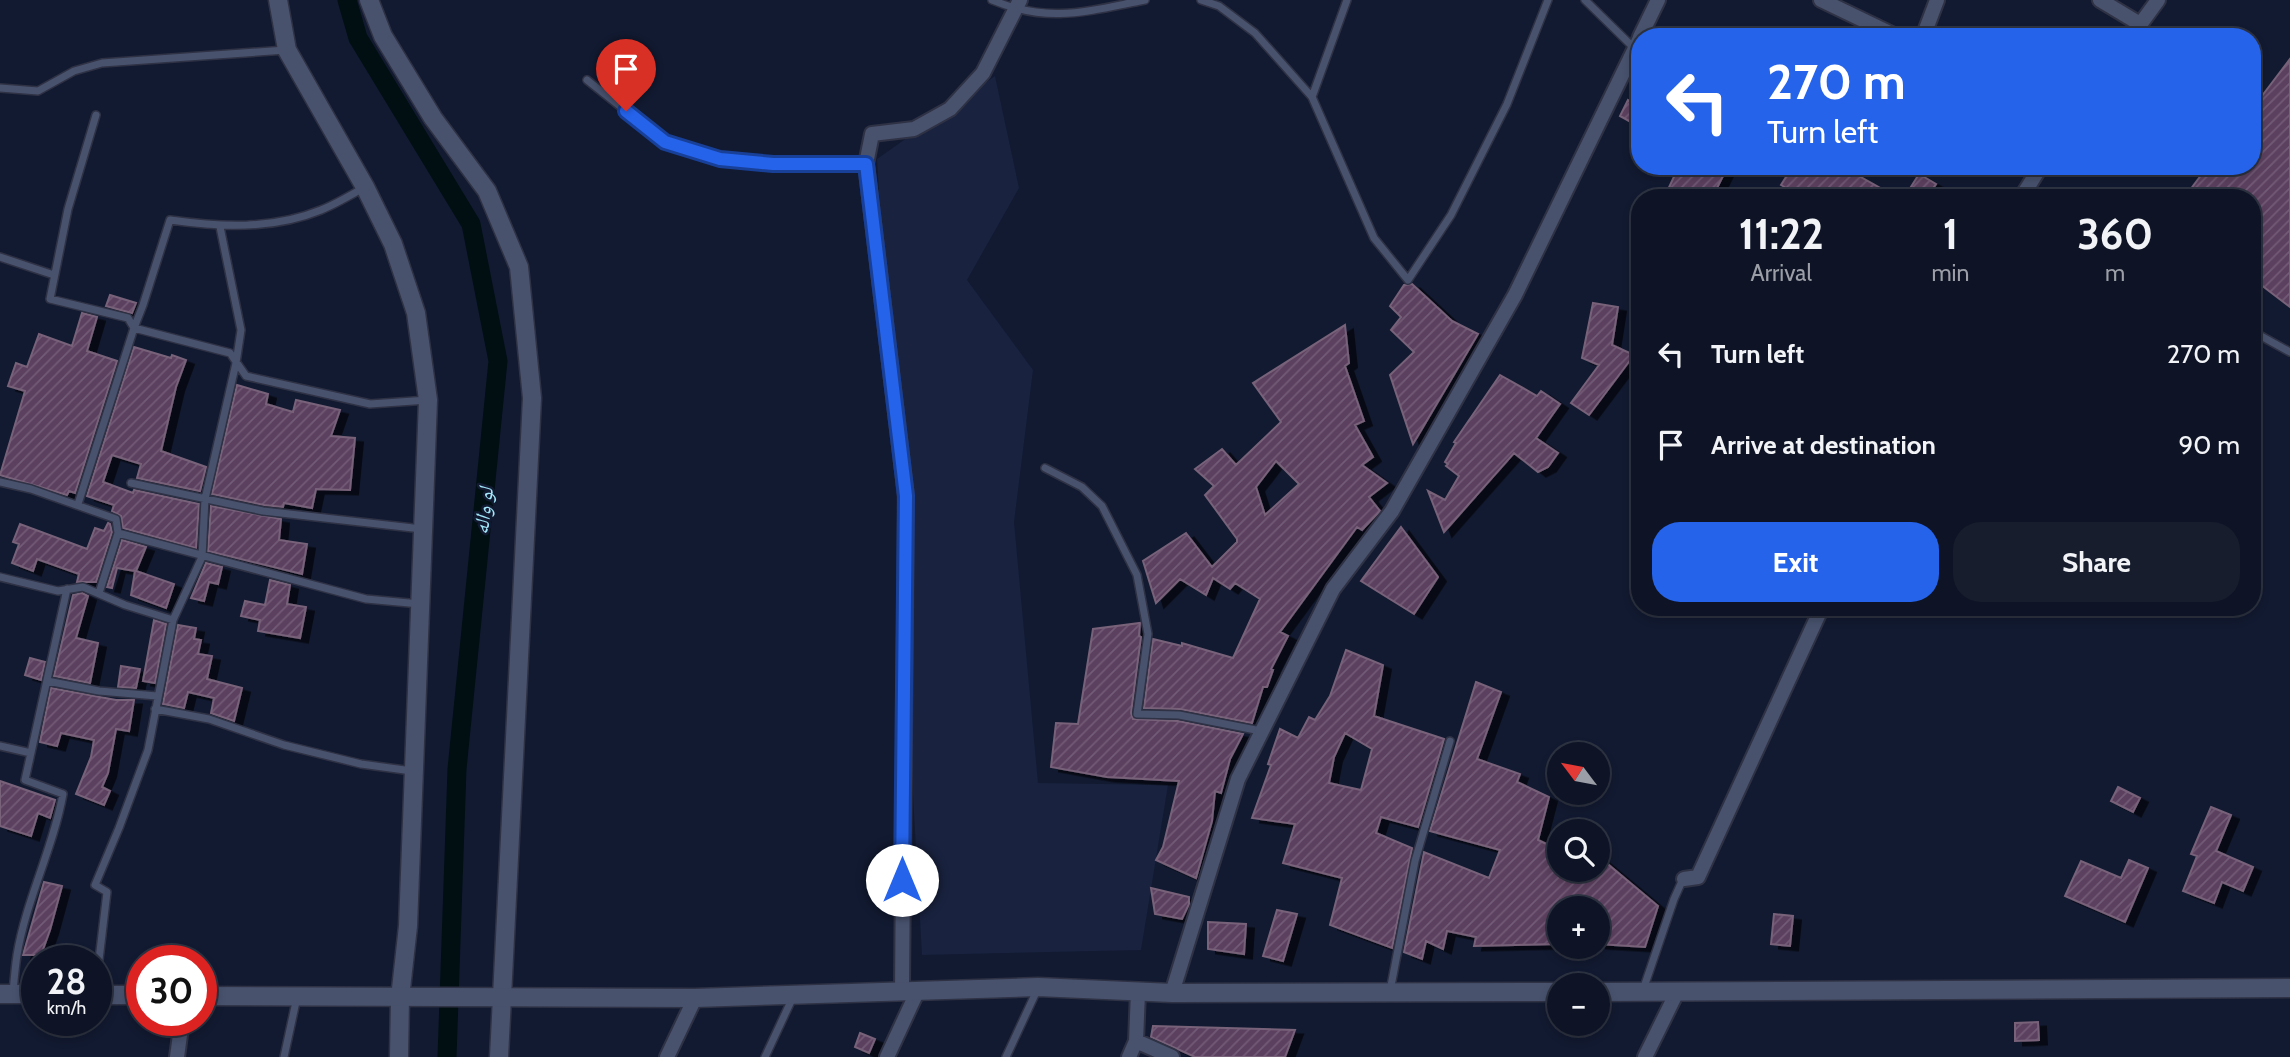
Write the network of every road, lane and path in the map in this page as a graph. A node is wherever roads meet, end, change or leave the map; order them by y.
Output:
1 (278, 0) edge
2 (369, 0) edge
3 (992, 0) edge
4 (1146, 0) edge
5 (1201, 0) edge
6 (1347, 0) edge
7 (1548, 0) edge
8 (1585, 0) edge
9 (1658, 0) edge
10 (1821, 0) edge
11 (1937, 0) edge
12 (2100, 0) edge
13 (2158, 0) edge
14 (1018, 5) edge
15 (2140, 24) junction
16 (1644, 28) edge
17 (1879, 28) edge
18 (1926, 28) edge
19 (2137, 28) edge
20 (1631, 36) edge
21 (287, 50) junction
22 (1631, 55) edge
23 (587, 80) dead end
24 (0, 88) edge
25 (1312, 97) junction
26 (96, 115) dead end
27 (866, 164) junction
28 (365, 187) junction
29 (220, 227) junction
30 (0, 257) edge
31 (54, 275) junction
32 (134, 328) junction
33 (2261, 336) edge
34 (2290, 352) edge
35 (236, 363) junction
36 (428, 400) junction
37 (1045, 468) dead end
38 (0, 482) edge
39 (131, 483) dead end
40 (205, 499) junction
41 (78, 504) junction
42 (423, 529) junction
43 (118, 533) junction
44 (202, 557) junction
45 (0, 577) edge
46 (67, 589) junction
47 (99, 593) junction
48 (421, 604) junction
49 (1818, 616) edge
50 (173, 620) junction
51 (47, 681) junction
52 (157, 695) junction
53 (155, 709) junction
54 (1262, 731) junction
55 (1450, 741) dead end
56 (0, 746) edge
57 (31, 753) junction
58 (414, 772) junction
59 (1684, 879) joint
60 (101, 945) edge
61 (1038, 987) junction
62 (2290, 988) edge
63 (910, 990) junction
64 (1138, 992) junction
65 (1390, 992) junction
66 (1547, 992) edge
67 (1610, 992) edge
68 (1642, 992) junction
69 (1677, 992) junction
70 (1172, 993) junction
71 (6, 994) edge
72 (794, 995) junction
73 (217, 996) edge
74 (297, 996) junction
75 (501, 997) junction
76 (400, 998) junction
77 (695, 998) junction
78 (180, 1036) edge
79 (1136, 1041) junction
80 (177, 1057) edge
81 (284, 1057) edge
82 (399, 1057) edge
83 (499, 1057) edge
84 (667, 1057) edge
85 (765, 1057) edge
86 (887, 1057) edge
87 (1006, 1057) edge
88 (1129, 1057) edge
89 (1172, 1057) edge
90 (1645, 1057) edge

1 - 21 street
2 - 75 street
3 - 14 lane
4 - 14 lane
5 - 25 lane
6 - 25 lane
7 - 25 lane
8 - 20 lane
9 - 16 street
10 - 17 street
11 - 18 street
12 - 15 street
13 - 15 street
14 - 27 street
15 - 19 street
21 - 24 lane
21 - 28 street
22 - 54 street
23 - 27 lane
26 - 31 lane
27 - 63 street
28 - 29 lane
28 - 36 street
29 - 32 lane
29 - 35 lane
30 - 31 lane
31 - 32 lane
32 - 35 lane
32 - 41 lane
33 - 34 lane
35 - 36 lane
35 - 40 lane
36 - 42 street
37 - 54 lane
38 - 41 lane
39 - 40 lane
40 - 42 lane
40 - 44 lane
41 - 43 lane
42 - 48 street
43 - 44 lane
43 - 47 lane
44 - 48 lane
44 - 50 lane
45 - 46 lane
46 - 47 lane
46 - 51 lane
47 - 50 lane
48 - 58 street
49 - 59 street
50 - 52 lane
51 - 52 lane
51 - 57 lane
52 - 53 lane
53 - 58 lane
53 - 60 lane
54 - 70 street
55 - 65 lane
56 - 57 lane
57 - 71 lane
58 - 76 street
59 - 68 lane
61 - 63 street
61 - 64 street
61 - 87 lane
62 - 69 street
63 - 72 street
63 - 86 street
64 - 70 street
64 - 79 street
65 - 66 street
65 - 70 street
67 - 68 street
68 - 69 street
69 - 90 street
72 - 77 street
72 - 85 lane
73 - 74 street
74 - 76 street
74 - 81 lane
75 - 76 street
75 - 77 street
75 - 83 street
76 - 82 street
77 - 84 street
78 - 80 street
79 - 88 street
79 - 89 street

